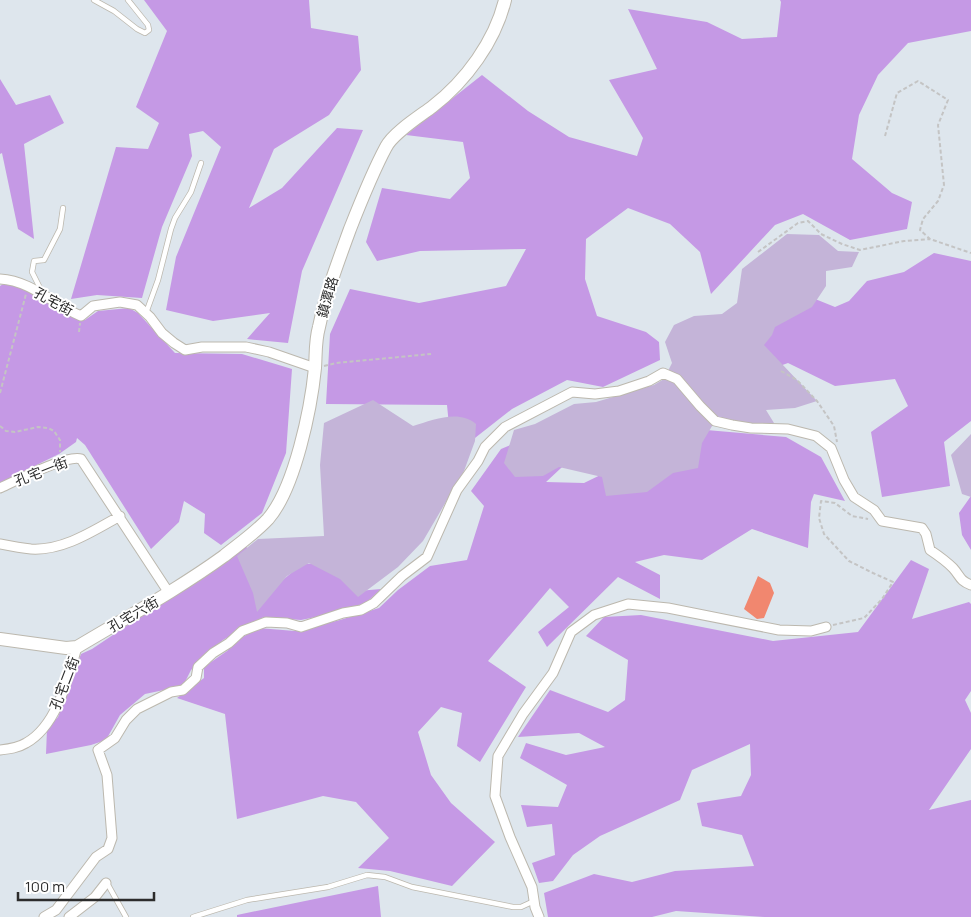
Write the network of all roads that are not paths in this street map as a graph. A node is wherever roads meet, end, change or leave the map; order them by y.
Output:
1 (94, 0) edge
2 (128, 0) edge
3 (505, 0) edge
4 (201, 163) dead end
5 (63, 208) dead end
6 (0, 280) edge
7 (43, 293) junction
8 (146, 313) junction
9 (315, 368) junction
10 (82, 459) joint
11 (0, 488) edge
12 (120, 516) junction
13 (0, 544) edge
14 (971, 585) edge
15 (170, 593) junction
16 (826, 627) road end
17 (0, 639) edge
18 (78, 646) junction
19 (0, 750) edge
20 (106, 883) joint
21 (534, 901) junction
22 (44, 917) edge
23 (69, 917) edge
24 (126, 917) edge
25 (193, 917) edge
26 (539, 917) edge

1 - 2 lane
3 - 9 street, 鎮潭路
4 - 8 lane
5 - 7 lane
6 - 7 street, 孔宅街
7 - 8 street, 孔宅街
8 - 9 street
9 - 15 street, 鎮潭路
10 - 11 street, 孔宅一街
10 - 12 street, 孔宅六街
12 - 13 street
12 - 15 street, 孔宅六街
14 - 22 street
15 - 18 street, 孔宅六街
16 - 21 street
17 - 18 street, 孔宅六街
18 - 19 street, 孔宅二街
20 - 23 street
20 - 24 lane
21 - 25 lane
21 - 26 street

